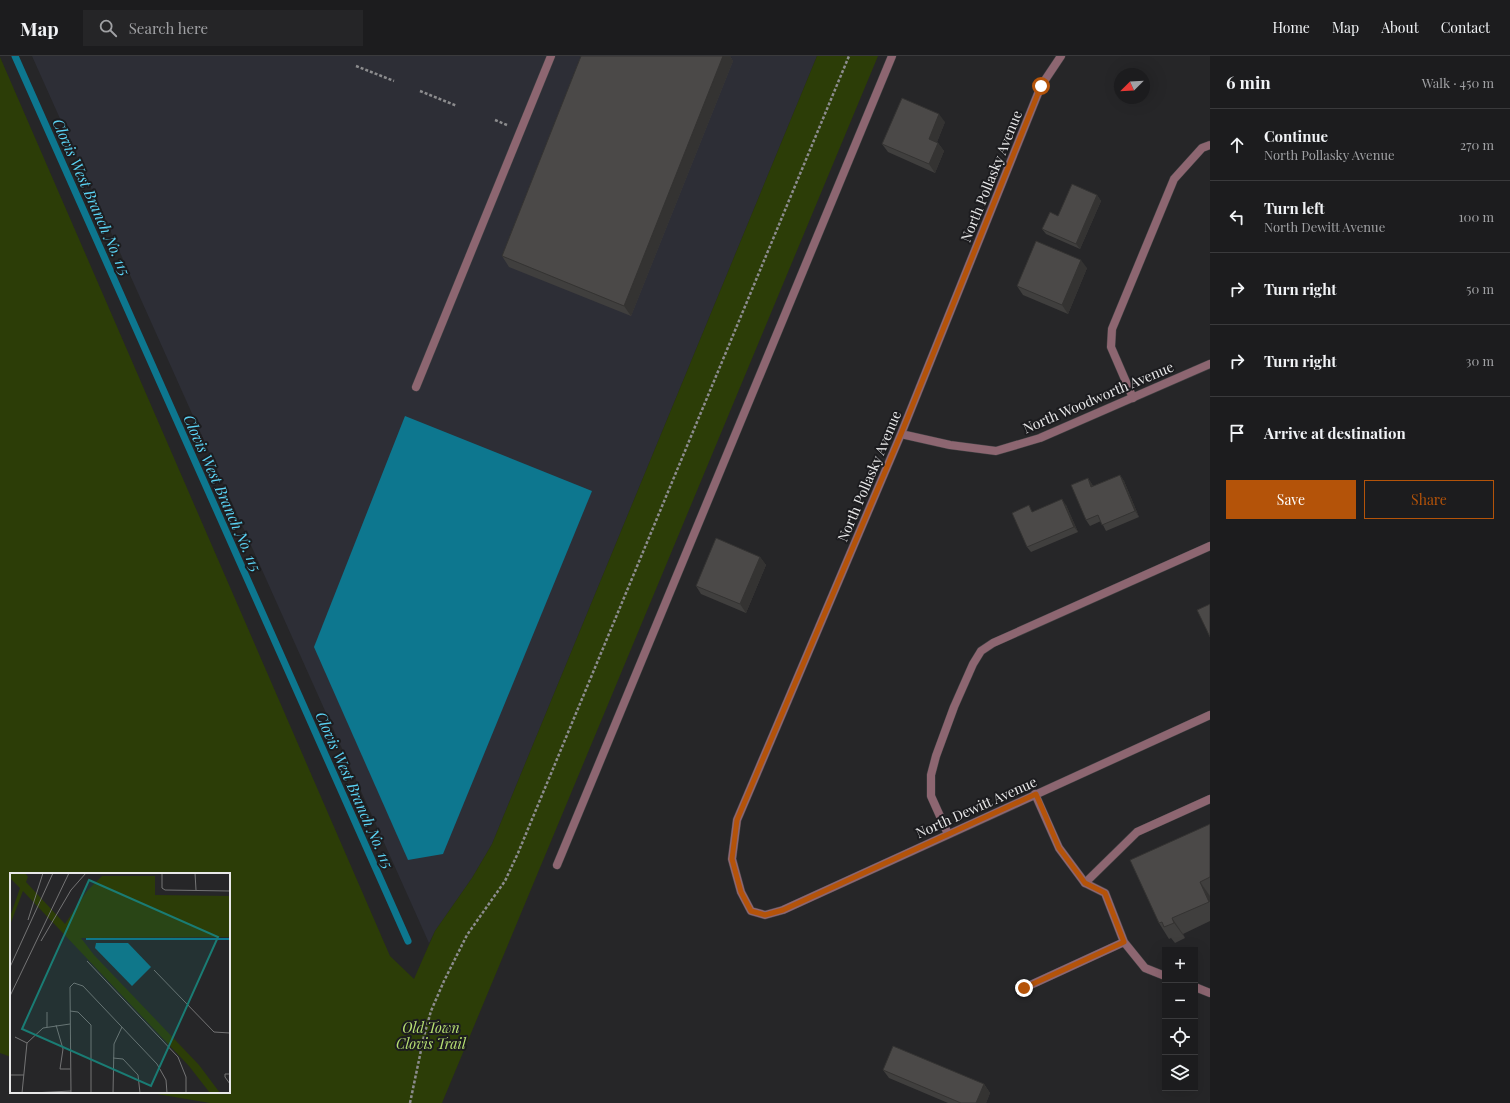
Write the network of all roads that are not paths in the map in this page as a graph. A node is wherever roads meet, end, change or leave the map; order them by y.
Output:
1 (551, 56) edge
2 (892, 56) edge
3 (1061, 56) edge
4 (1210, 145) edge
5 (1210, 364) edge
6 (416, 387) dead end
7 (1133, 398) junction
8 (901, 434) junction
9 (1210, 546) edge
10 (1210, 715) edge
11 (1036, 794) junction
12 (1210, 799) edge
13 (948, 834) junction
14 (557, 865) dead end
15 (1085, 883) junction
16 (751, 911) joint
17 (1124, 942) junction
18 (1162, 975) edge
19 (1024, 988) dead end
20 (1198, 989) edge
21 (1210, 993) edge

1 - 6 street
2 - 14 street
3 - 8 street, North Pollasky Avenue
4 - 7 street
5 - 7 street, North Woodworth Avenue
7 - 8 street, North Woodworth Avenue
8 - 16 street, North Pollasky Avenue
9 - 13 street
10 - 11 street, North Dewitt Avenue
11 - 13 street, North Dewitt Avenue
11 - 15 street
12 - 15 street
13 - 16 street, North Dewitt Avenue
15 - 17 street
17 - 18 street
17 - 19 street
20 - 21 street

